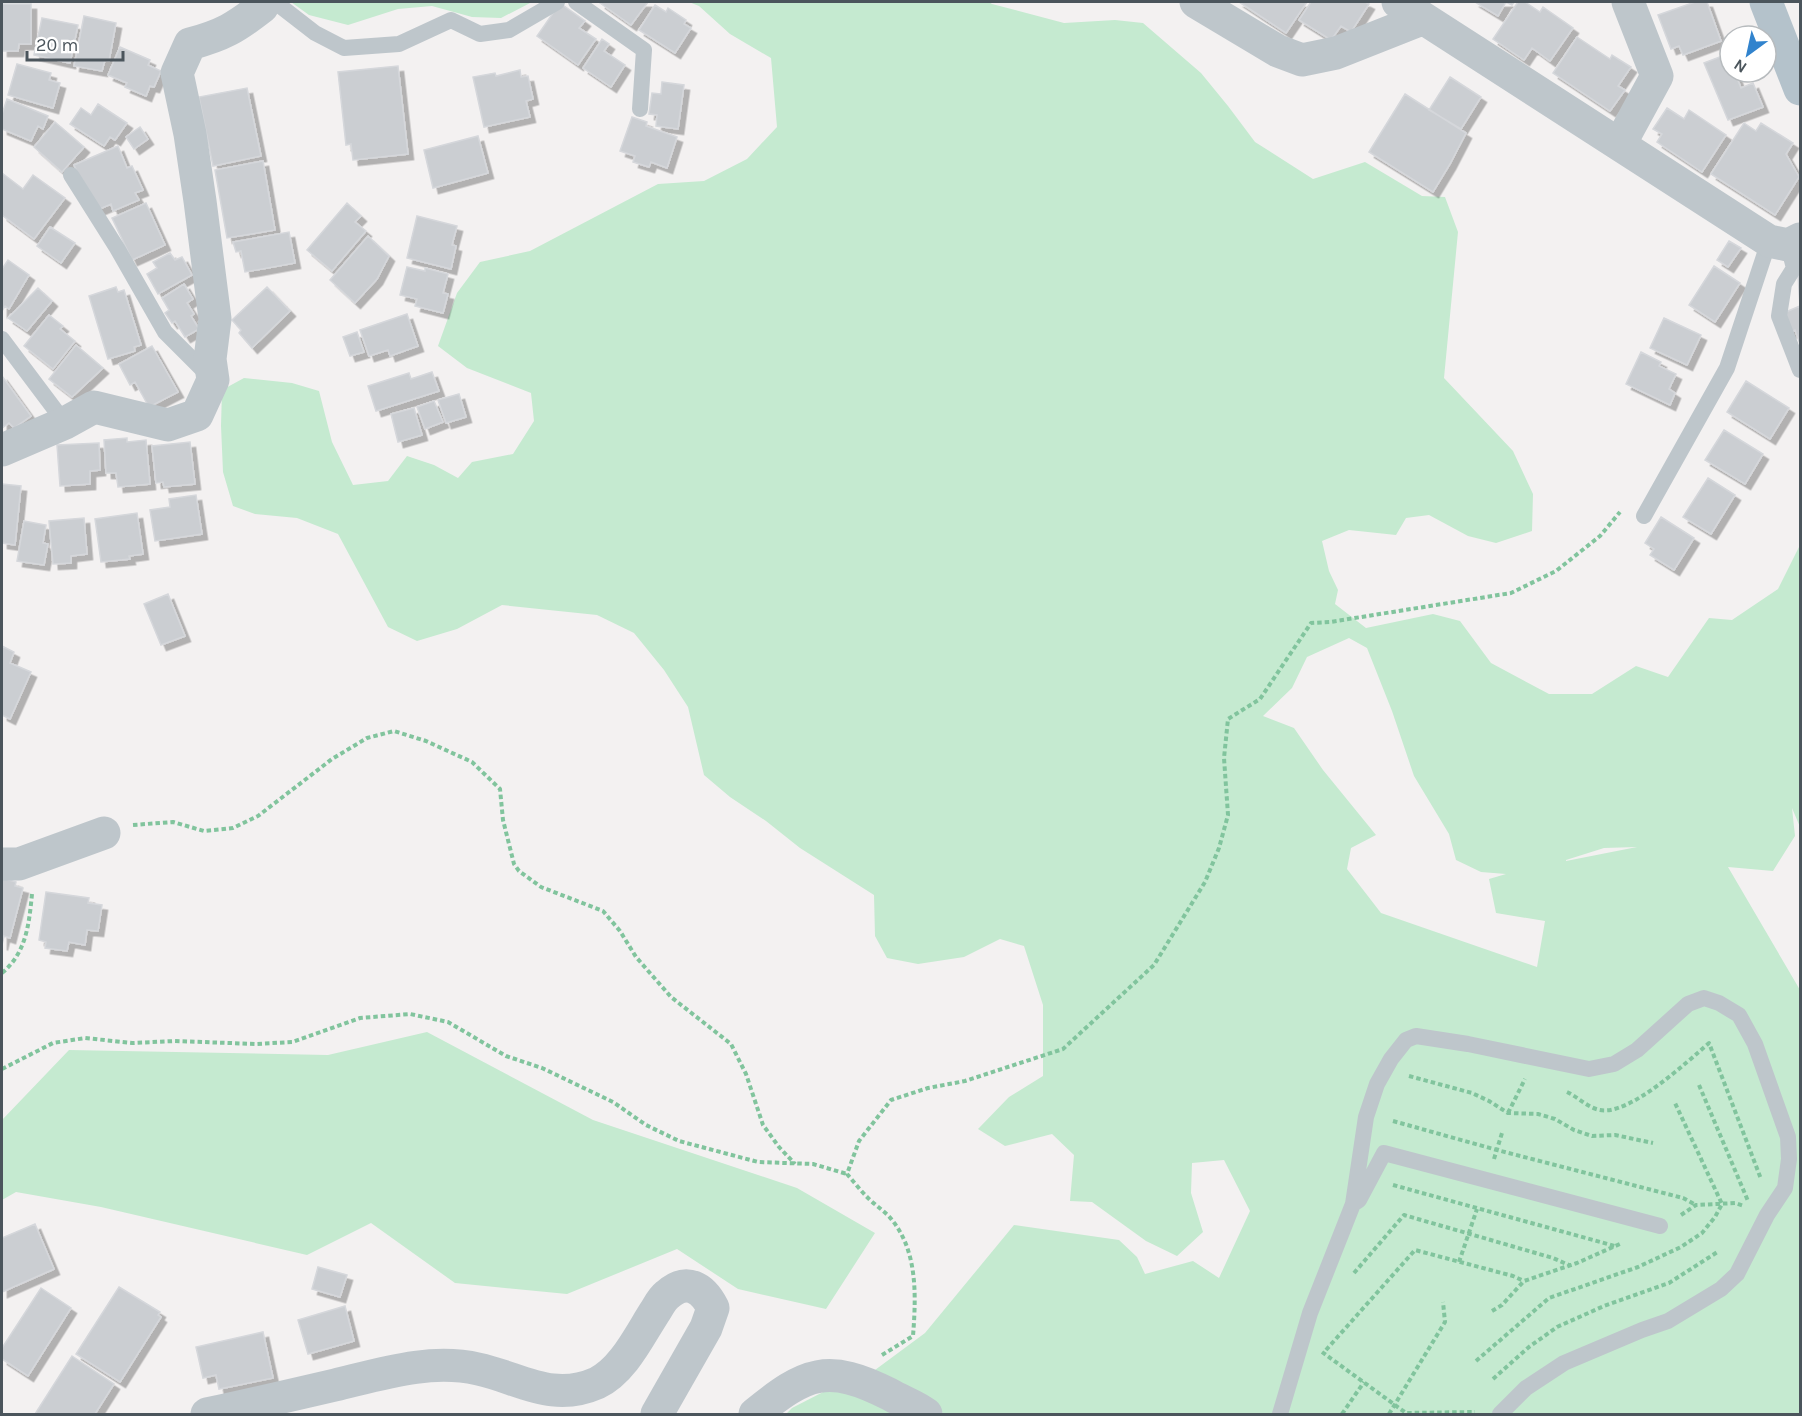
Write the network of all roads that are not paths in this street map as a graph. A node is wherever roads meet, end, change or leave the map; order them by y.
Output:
1 (262, 2) edge
2 (274, 2) edge
3 (557, 2) edge
4 (576, 2) edge
5 (1196, 2) edge
6 (1628, 2) edge
7 (1766, 2) edge
8 (1410, 10) edge
9 (1800, 89) edge
10 (640, 109) dead end
11 (1620, 144) junction
12 (71, 175) dead end
13 (1786, 242) edge
14 (2, 339) edge
15 (1800, 370) edge
16 (213, 380) junction
17 (65, 423) junction
18 (2, 450) edge
19 (1644, 516) dead end
20 (104, 833) road end
21 (14, 863) edge
22 (1353, 1204) junction
23 (1660, 1226) dead end
24 (1502, 1412) edge
25 (207, 1414) edge
26 (657, 1414) edge
27 (755, 1414) edge
28 (926, 1414) edge
29 (1280, 1414) edge

1 - 16 street
2 - 3 lane
4 - 10 lane
5 - 8 street
6 - 11 street
7 - 9 main road
8 - 11 street
11 - 13 street
12 - 16 lane
13 - 15 lane
13 - 19 lane
14 - 17 lane
16 - 17 street
17 - 18 street
20 - 21 street
22 - 23 lane
22 - 24 lane
22 - 29 lane
25 - 26 street
27 - 28 street

